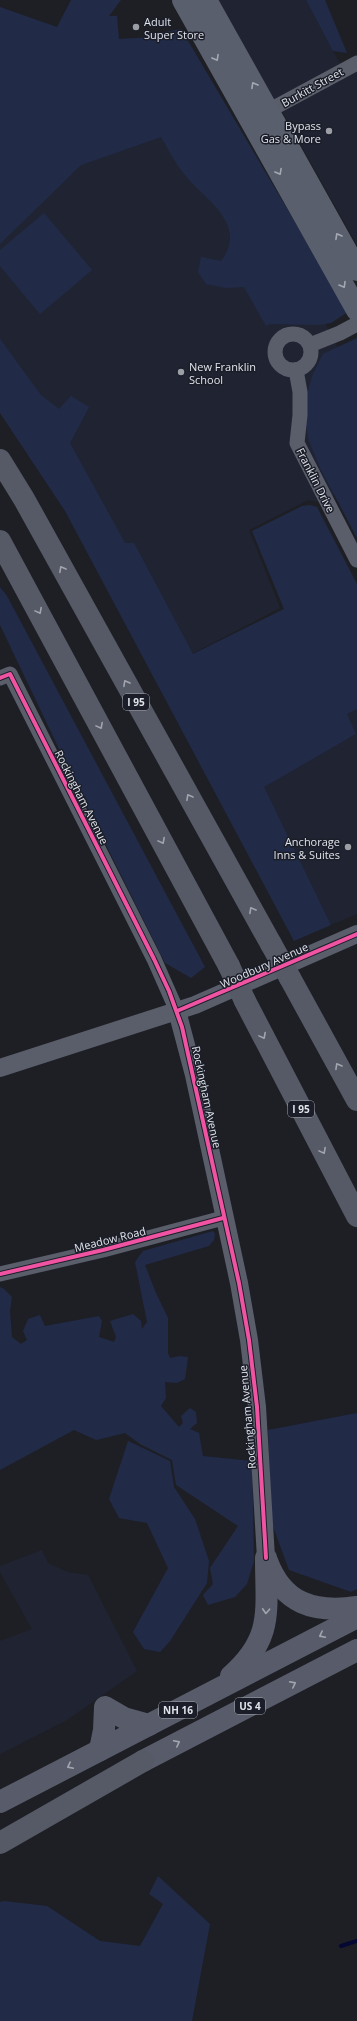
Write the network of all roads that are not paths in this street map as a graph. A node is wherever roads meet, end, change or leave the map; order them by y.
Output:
1 (183, 0) edge
2 (206, 0) edge
3 (357, 63) edge
4 (268, 111) junction
5 (357, 270) edge
6 (357, 310) edge
7 (357, 324) edge
8 (310, 345) junction
9 (296, 370) junction
10 (0, 460) edge
11 (0, 541) edge
12 (357, 560) edge
13 (5, 676) edge
14 (357, 934) edge
15 (177, 1011) junction
16 (0, 1068) edge
17 (357, 1100) edge
18 (357, 1216) edge
19 (223, 1218) junction
20 (0, 1274) edge
21 (266, 1558) junction
22 (357, 1608) edge
23 (357, 1617) edge
24 (357, 1650) edge
25 (214, 1691) junction
26 (149, 1725) junction
27 (100, 1750) junction
28 (143, 1761) junction
29 (0, 1802) edge
30 (0, 1834) edge
31 (0, 1843) edge

1 -> 6 main road
4 -> 2 main road
3 - 4 street, Burkitt Street
5 -> 4 main road
7 - 8 street
8 - 9 street
8 - 9 street
9 - 12 street, Franklin Drive
17 -> 10 highway, I 95, bridge
11 -> 18 highway, I 95, bridge
13 - 15 street, Rockingham Avenue
14 - 15 street, Woodbury Avenue
15 - 16 street, Woodbury Avenue
15 - 19 street, Rockingham Avenue
19 - 20 street, Meadow Road
19 - 21 street, Rockingham Avenue
21 - 22 highway
21 -> 25 highway
23 -> 25 highway, NH 16
28 -> 24 highway, US 4
25 - 26 highway, NH 16
26 - 27 highway, NH 16
26 - 27 highway
27 -> 29 highway, NH 16
28 - 30 highway, US 4
28 - 31 highway

